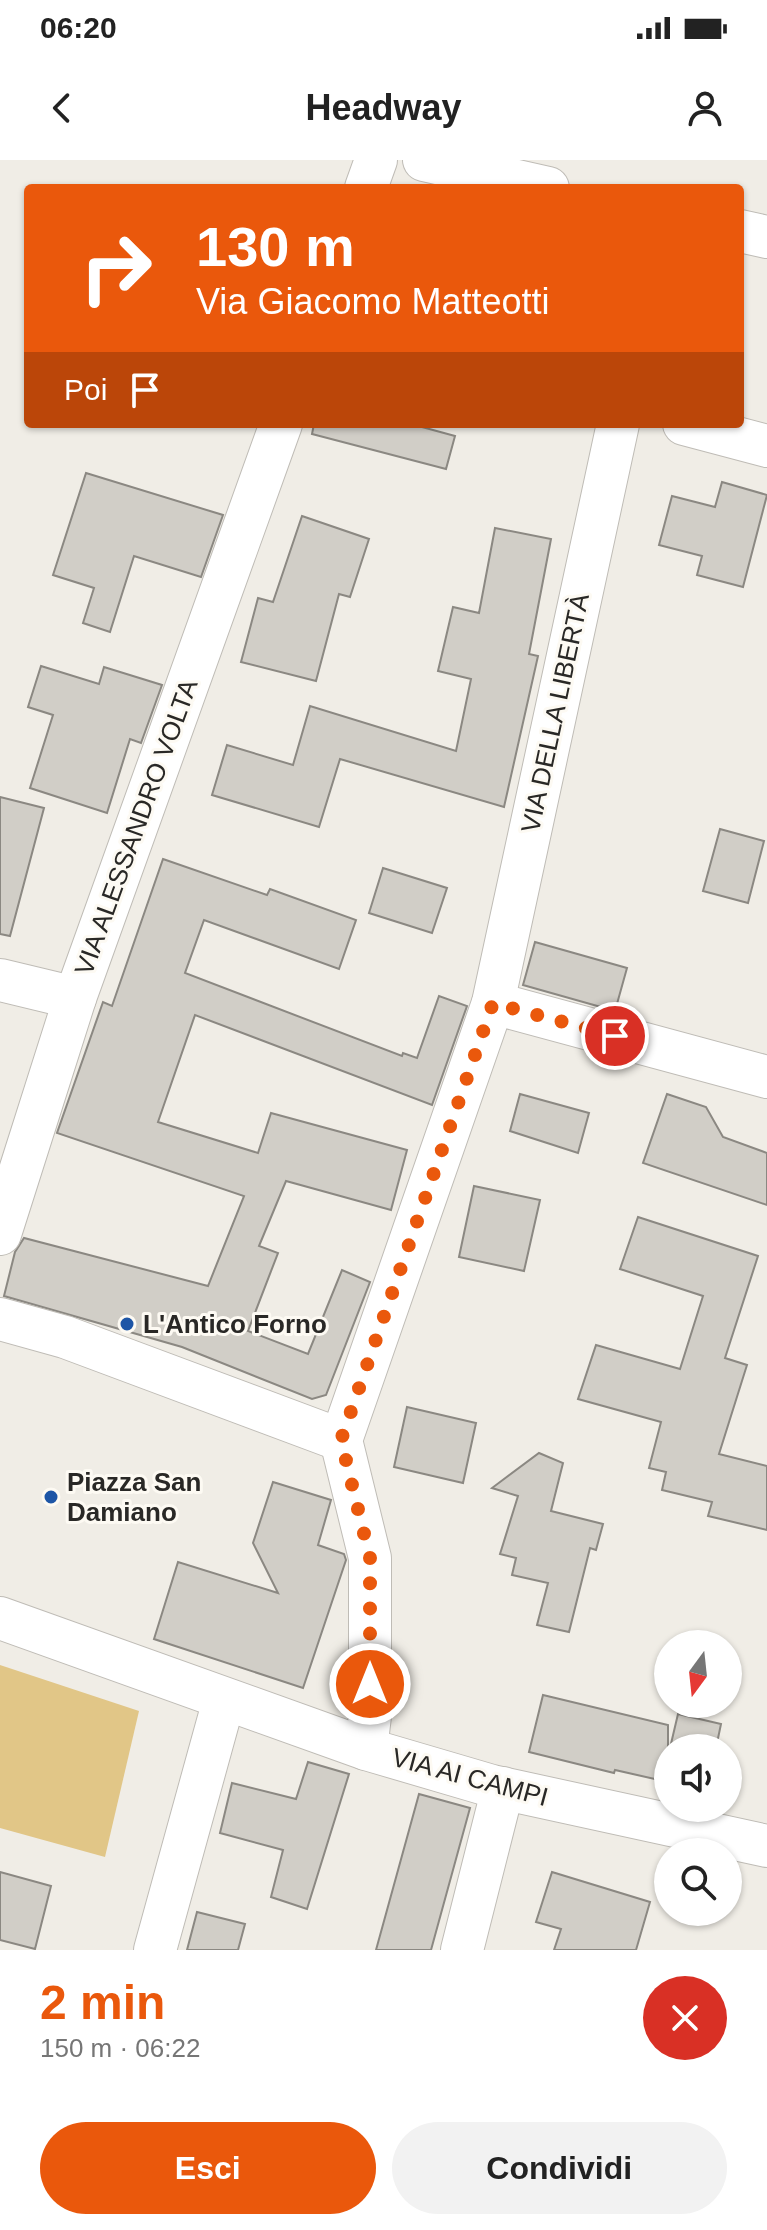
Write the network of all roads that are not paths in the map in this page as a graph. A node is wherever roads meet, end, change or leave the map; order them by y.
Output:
1 (376, 160) edge
2 (424, 160) edge
3 (367, 184) edge
4 (530, 184) edge
5 (744, 232) edge
6 (767, 237) edge
7 (280, 428) edge
8 (617, 428) edge
9 (699, 428) edge
10 (767, 446) edge
11 (0, 980) edge
12 (75, 998) junction
13 (493, 1003) junction
14 (767, 1077) edge
15 (0, 1234) edge
16 (0, 1319) edge
17 (341, 1440) junction
18 (0, 1618) edge
19 (224, 1700) junction
20 (366, 1749) junction
21 (503, 1788) junction
22 (767, 1846) edge
23 (155, 1950) edge
24 (462, 1950) edge

1 - 3 street
2 - 4 street
5 - 6 street
7 - 12 street, VIA ALESSANDRO VOLTA
8 - 13 street, VIA DELLA LIBERTÀ
9 - 10 street
11 - 12 street
12 - 15 street, VIA ALESSANDRO VOLTA
13 - 14 street
13 - 17 street, VIA DELLA LIBERTÀ
16 - 17 street
17 - 20 street
18 - 19 street, VIA AI CAMPI
19 - 20 street, VIA AI CAMPI
19 - 23 street
20 - 21 street, VIA AI CAMPI
21 - 22 street, VIA AI CAMPI
21 - 24 street

